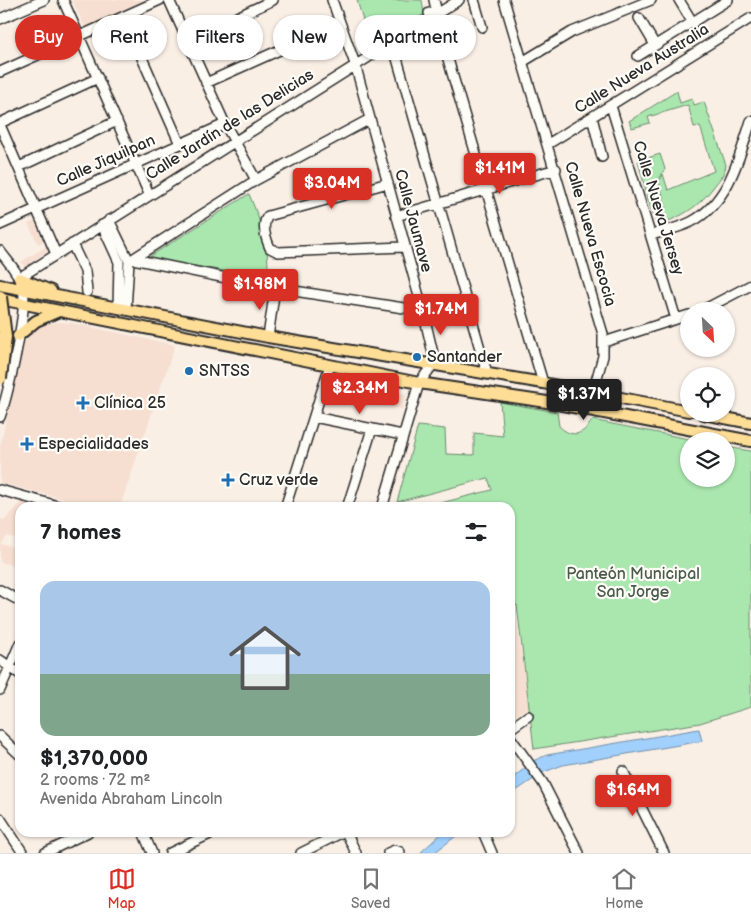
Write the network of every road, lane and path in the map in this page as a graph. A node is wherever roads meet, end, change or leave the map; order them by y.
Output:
1 (44, 0) edge
2 (63, 0) edge
3 (160, 0) edge
4 (169, 0) edge
5 (274, 0) edge
6 (332, 0) edge
7 (428, 0) edge
8 (434, 0) edge
9 (459, 0) edge
10 (474, 0) edge
11 (504, 0) edge
12 (651, 0) edge
13 (679, 0) edge
14 (728, 0) edge
15 (70, 15) edge
16 (128, 15) edge
17 (242, 15) edge
18 (337, 15) edge
19 (433, 15) edge
20 (433, 15) edge
21 (435, 15) edge
22 (177, 18) edge
23 (638, 18) dead end
24 (751, 18) edge
25 (0, 19) edge
26 (693, 22) junction
27 (482, 27) dead end
28 (345, 37) edge
29 (82, 41) edge
30 (655, 45) junction
31 (273, 52) edge
32 (638, 56) dead end
33 (27, 60) edge
34 (143, 60) edge
35 (196, 60) edge
36 (361, 60) edge
37 (398, 60) edge
38 (446, 60) edge
39 (524, 61) junction
40 (354, 64) junction
41 (0, 72) edge
42 (98, 78) junction
43 (206, 83) junction
44 (611, 106) junction
45 (592, 117) junction
46 (370, 119) junction
47 (751, 121) edge
48 (117, 122) junction
49 (0, 124) edge
50 (225, 124) junction
51 (234, 142) junction
52 (180, 144) junction
53 (548, 144) junction
54 (602, 156) dead end
55 (136, 164) junction
56 (19, 166) junction
57 (556, 168) junction
58 (256, 180) junction
59 (388, 183) junction
60 (483, 190) junction
61 (149, 194) junction
62 (439, 203) junction
63 (37, 209) junction
64 (396, 216) junction
65 (105, 222) junction
66 (0, 225) edge
67 (650, 235) junction
68 (72, 244) junction
69 (404, 247) junction
70 (118, 248) junction
71 (0, 250) edge
72 (56, 254) junction
73 (131, 260) junction
74 (19, 278) junction
75 (124, 278) junction
76 (0, 285) edge
77 (751, 285) edge
78 (274, 288) junction
79 (23, 290) junction
80 (87, 292) dead end
81 (61, 296) junction
82 (0, 298) edge
83 (718, 302) edge
84 (23, 304) junction
85 (122, 309) junction
86 (59, 311) junction
87 (423, 311) junction
88 (680, 318) edge
89 (676, 319) junction
90 (18, 336) junction
91 (268, 337) junction
92 (604, 342) junction
93 (330, 365) junction
94 (434, 365) junction
95 (487, 374) junction
96 (0, 378) edge
97 (540, 382) junction
98 (419, 384) junction
99 (593, 392) junction
100 (680, 409) edge
101 (0, 417) edge
102 (314, 417) junction
103 (735, 420) edge
104 (751, 423) edge
105 (372, 430) junction
106 (402, 435) junction
107 (751, 442) edge
108 (0, 490) edge
109 (43, 502) edge
110 (287, 502) edge
111 (349, 502) edge
112 (384, 502) edge
113 (0, 590) edge
114 (15, 599) edge
115 (15, 654) edge
116 (0, 660) edge
117 (10, 666) junction
118 (15, 670) edge
119 (0, 690) edge
120 (528, 716) dead end
121 (515, 725) edge
122 (0, 736) edge
123 (515, 743) edge
124 (15, 750) edge
125 (623, 771) dead end
126 (0, 818) edge
127 (73, 837) edge
128 (145, 837) edge
129 (204, 837) edge
130 (335, 837) edge
131 (348, 837) edge
132 (485, 837) edge
133 (400, 852) edge
134 (23, 853) edge
135 (45, 853) edge
136 (152, 853) edge
137 (170, 853) edge
138 (301, 853) edge
139 (356, 853) edge
140 (388, 853) edge
141 (492, 853) edge
142 (579, 853) edge
143 (663, 853) edge

1 - 25 street
2 - 15 street
3 - 16 street
4 - 22 street
5 - 17 street
6 - 18 street, Calle Jaumave
7 - 19 street
8 - 20 street
9 - 21 street, Calle Jardín de las Delicias
10 - 27 street
11 - 39 street, Calle Nueva Escocia
12 - 39 street
13 - 26 street
14 - 26 street
23 - 30 street
24 - 44 street, Calle Nueva Australia
26 - 30 street
28 - 40 street, Calle Jaumave
29 - 42 street
30 - 32 street
31 - 43 street
33 - 41 street
34 - 52 street
35 - 43 street
36 - 40 street, Calle Jardín de las Delicias
37 - 62 street
38 - 60 street
39 - 53 street, Calle Nueva Escocia
40 - 46 street, Calle Jaumave
40 - 51 street, Calle Jardín de las Delicias
42 - 48 street
42 - 49 street
43 - 50 street
44 - 45 street, Calle Nueva Australia
44 - 67 street, Calle Nueva Jersey
45 - 53 street, Calle Nueva Australia
45 - 54 street
46 - 58 street
46 - 59 street, Calle Jaumave
47 - 67 street
48 - 55 street
48 - 56 street
49 - 56 street
50 - 51 street
50 - 52 street, Calle Jiquilpan
51 - 58 street
51 - 61 street, Calle Jardín de las Delicias
52 - 55 street, Calle Jiquilpan
53 - 57 street, Calle Nueva Escocia
55 - 61 street
55 - 63 street, Calle Jiquilpan
56 - 63 street
57 - 60 street
57 - 92 street, Calle Nueva Escocia
58 - 73 street
59 - 64 street, Calle Jaumave
59 - 69 street
60 - 62 street
60 - 97 street
61 - 65 street, Calle Jardín de las Delicias
62 - 64 street
62 - 95 street
63 - 66 street, Calle Jiquilpan
63 - 72 street
64 - 69 street, Calle Jaumave
65 - 68 street, Calle Jardín de las Delicias
65 - 70 street
67 - 89 street, Calle Nueva Jersey
68 - 72 street, Calle Jardín de las Delicias
68 - 80 street
69 - 87 street, Calle Jaumave
70 - 73 street
70 - 75 street
71 - 74 street
72 - 74 street, Calle Jardín de las Delicias
73 - 75 street
73 - 78 street
74 - 79 street
74 - 81 main road
75 - 85 street
76 - 79 main road
77 - 83 street
78 - 87 street
78 - 91 street
79 - 81 main road
79 - 84 street
81 - 85 main road
82 - 84 main road
82 - 96 highway, bridge
84 - 86 main road
84 - 90 street
85 - 91 main road
86 - 90 main road
86 - 93 main road
87 - 94 street, Calle Jaumave
88 - 89 street
89 - 92 street
90 - 101 street
91 - 94 main road
92 - 99 street, Calle Nueva Escocia
93 - 98 main road
93 - 102 street
94 - 95 main road
94 - 98 street
95 - 97 main road
97 - 99 main road
98 - 106 street
98 - 107 main road
99 - 100 main road
102 - 105 street
102 - 110 street
103 - 104 main road
105 - 106 street
105 - 111 street
106 - 112 street
108 - 109 street
113 - 114 street
115 - 117 street
116 - 117 street
117 - 118 street
117 - 119 street
120 - 121 street
122 - 124 street
123 - 142 street
125 - 143 street
126 - 134 street
127 - 135 street
128 - 136 street
129 - 137 street
130 - 138 street
131 - 139 street
132 - 141 street
133 - 140 street

